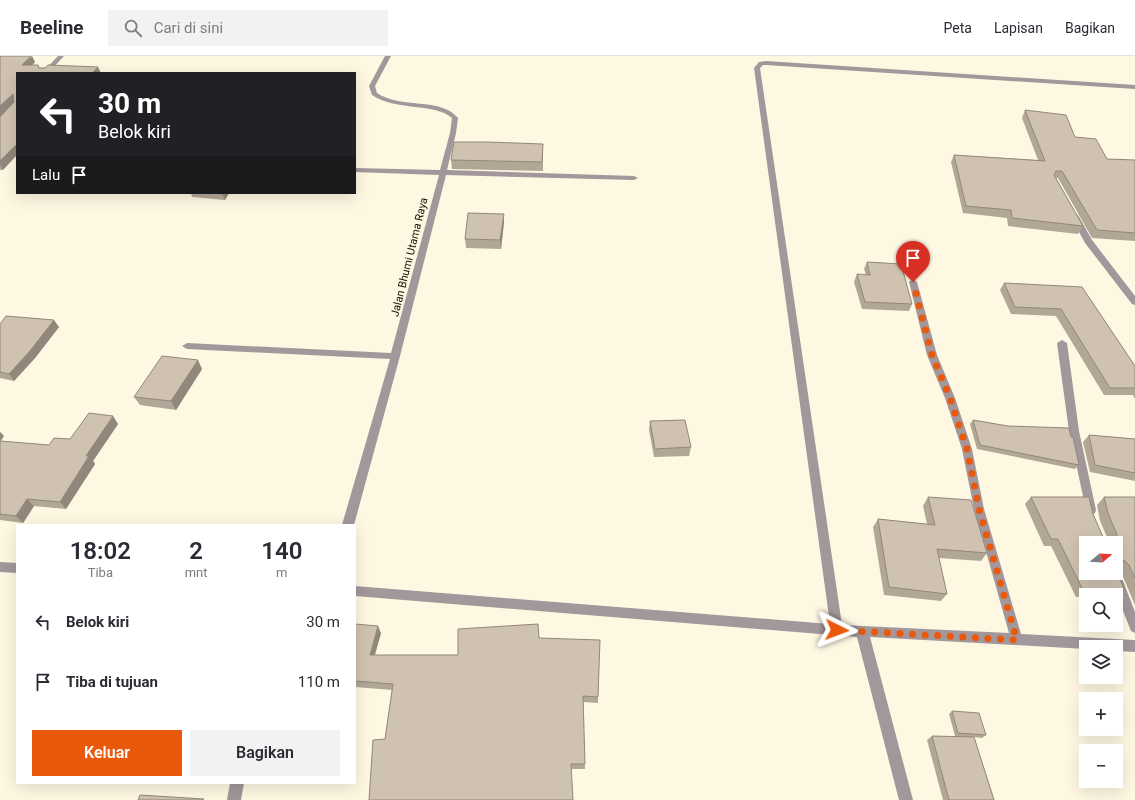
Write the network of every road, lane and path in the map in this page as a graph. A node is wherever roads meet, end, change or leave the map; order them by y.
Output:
1 (61, 56) edge
2 (388, 56) edge
3 (46, 72) edge
4 (1135, 87) edge
5 (356, 170) edge
6 (442, 174) junction
7 (634, 178) dead end
8 (1069, 209) edge
9 (913, 282) dead end
10 (1135, 302) edge
11 (1062, 343) dead end
12 (187, 346) dead end
13 (395, 356) junction
14 (1094, 521) edge
15 (348, 524) edge
16 (0, 567) edge
17 (16, 568) edge
18 (1117, 580) edge
19 (356, 591) edge
20 (1135, 627) edge
21 (837, 630) junction
22 (862, 631) junction
23 (1017, 640) junction
24 (1135, 646) edge
25 (237, 784) edge
26 (234, 800) edge
27 (906, 800) edge

1 - 3 street
2 - 6 street, Jalan Bhumi Utama Raya
4 - 21 street
5 - 6 street
6 - 7 street
6 - 13 street, Jalan Bhumi Utama Raya
8 - 10 street
9 - 23 street
11 - 14 street
12 - 13 street
13 - 15 street, Jalan Bhumi Utama Raya
16 - 17 street
18 - 20 street
19 - 21 street
21 - 22 street
22 - 23 street
22 - 27 street
23 - 24 street
25 - 26 street

